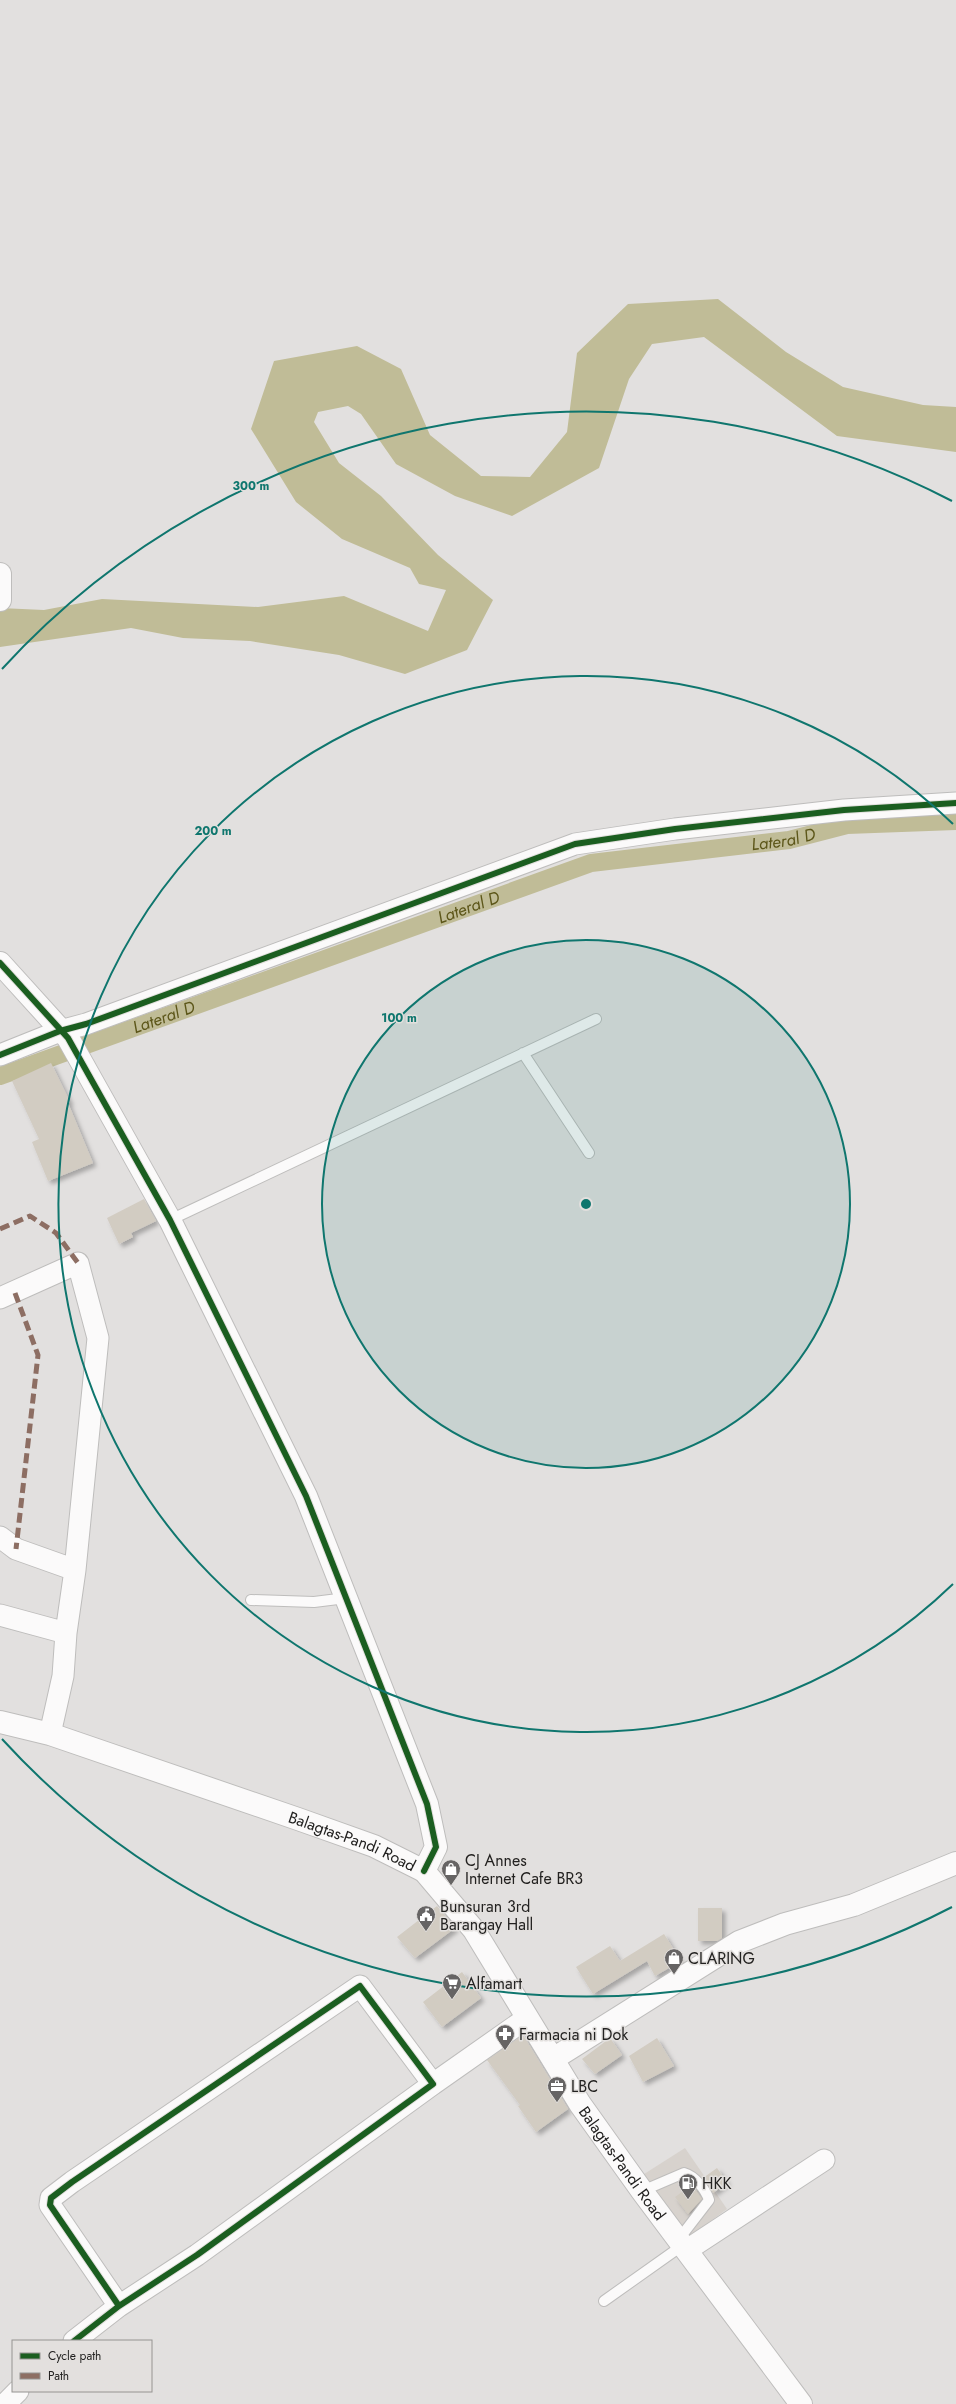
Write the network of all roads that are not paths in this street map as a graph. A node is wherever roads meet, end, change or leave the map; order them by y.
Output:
1 (0, 574) edge
2 (0, 595) edge
3 (0, 600) edge
4 (956, 803) edge
5 (0, 963) edge
6 (596, 1019) dead end
7 (68, 1042) junction
8 (523, 1053) junction
9 (0, 1055) edge
10 (589, 1153) dead end
11 (170, 1220) junction
12 (0, 1298) edge
13 (0, 1537) edge
14 (75, 1570) junction
15 (346, 1598) junction
16 (251, 1600) dead end
17 (0, 1615) edge
18 (66, 1633) junction
19 (0, 1722) edge
20 (50, 1734) junction
21 (956, 1863) edge
22 (424, 1871) junction
23 (528, 2018) junction
24 (553, 2059) junction
25 (434, 2084) junction
26 (824, 2160) dead end
27 (642, 2191) junction
28 (683, 2245) junction
29 (604, 2301) dead end
30 (119, 2306) junction
31 (75, 2340) edge
32 (17, 2392) edge
33 (5, 2404) edge
34 (801, 2404) edge

1 - 2 street
2 - 3 street
4 - 7 street
5 - 7 street
6 - 8 lane
7 - 9 street
7 - 11 street
8 - 10 lane
8 - 11 lane
11 - 15 street
12 - 14 street
13 - 14 street
14 - 18 street
15 - 16 lane
15 - 22 street
17 - 18 street
18 - 20 street
19 - 20 street, Balagtas-Pandi Road
20 - 22 street, Balagtas-Pandi Road
21 - 24 street
22 - 23 street, Balagtas-Pandi Road
23 - 24 street, Balagtas-Pandi Road
23 - 25 street
24 - 27 street, Balagtas-Pandi Road
25 - 30 street
25 - 30 street
26 - 28 street
27 - 28 street, Balagtas-Pandi Road
27 - 28 lane
28 - 29 lane
28 - 34 street, Balagtas-Pandi Road
30 - 31 street
32 - 33 street

